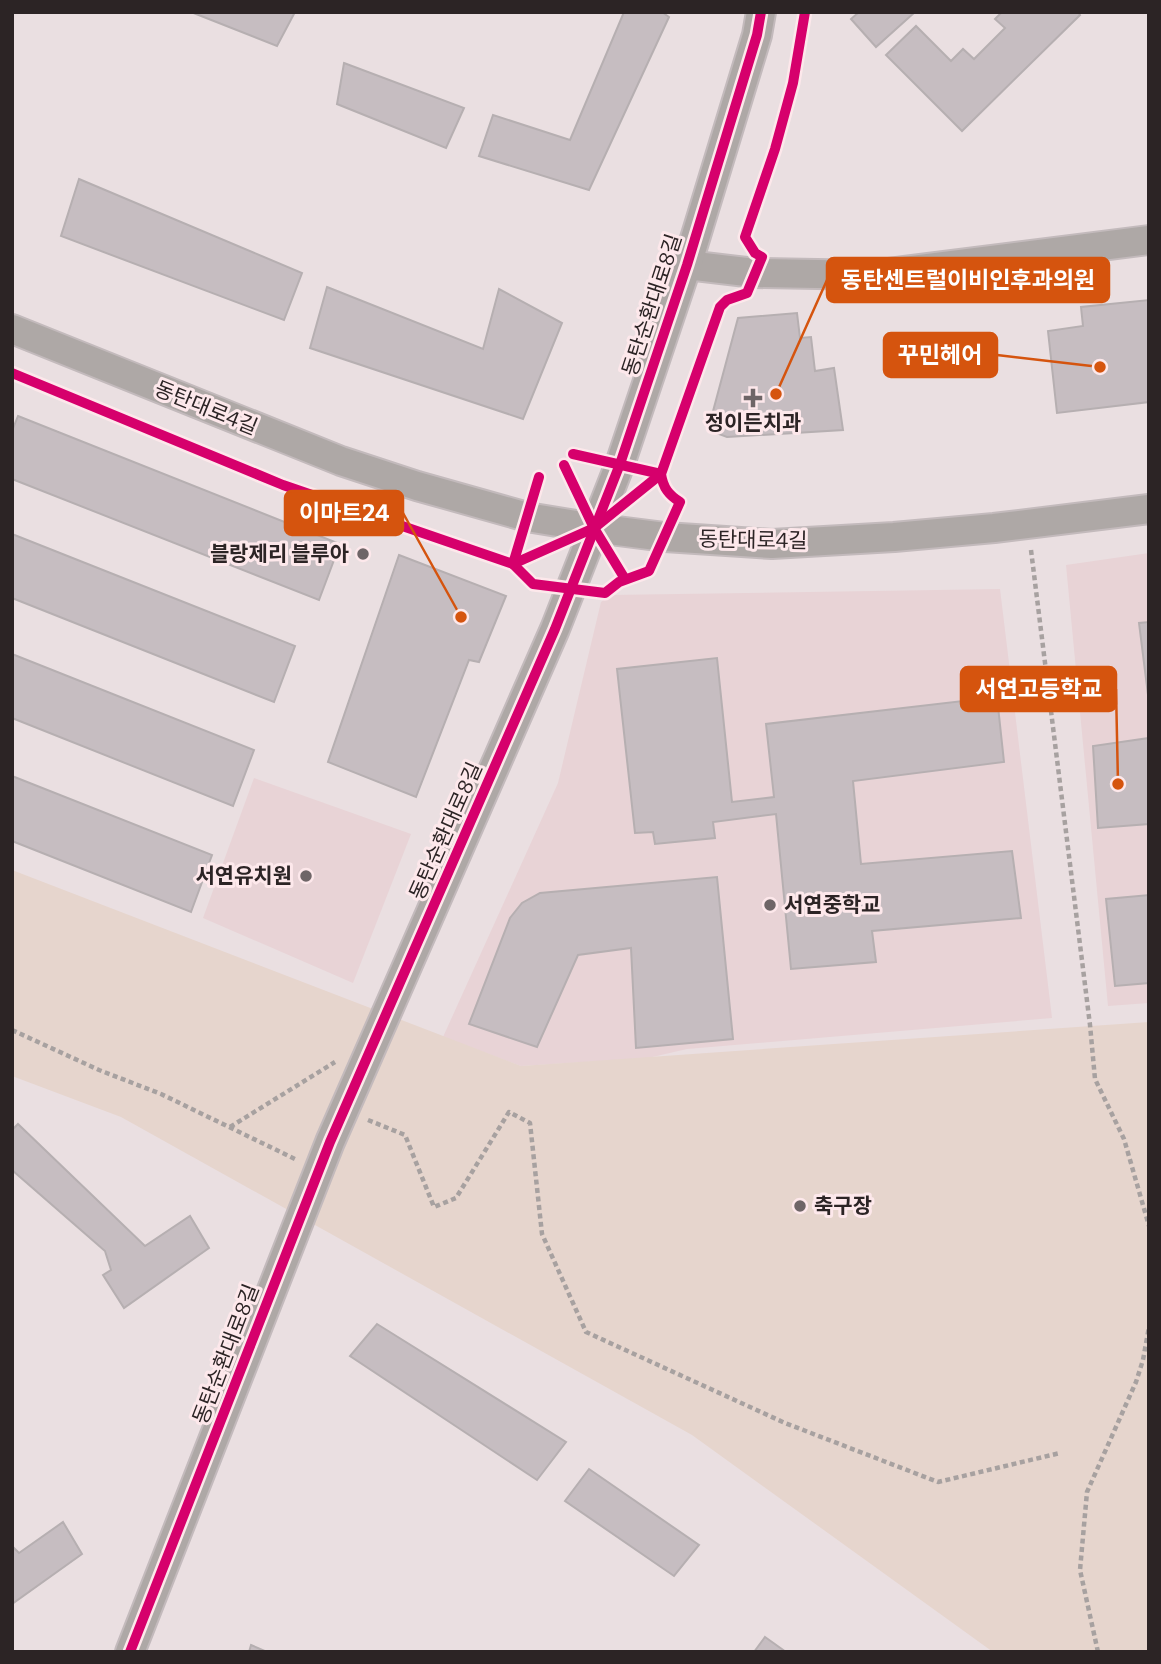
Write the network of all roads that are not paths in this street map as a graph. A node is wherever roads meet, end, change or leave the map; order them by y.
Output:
1 (761, 12) edge
2 (1149, 240) edge
3 (687, 265) junction
4 (12, 329) edge
5 (1149, 509) edge
6 (594, 528) junction
7 (130, 1652) edge

1 - 3 street, 동탄순환대로8길
2 - 3 street
3 - 6 street, 동탄순환대로8길
4 - 6 street, 동탄대로4길
5 - 6 street, 동탄대로4길
6 - 7 street, 동탄순환대로8길

